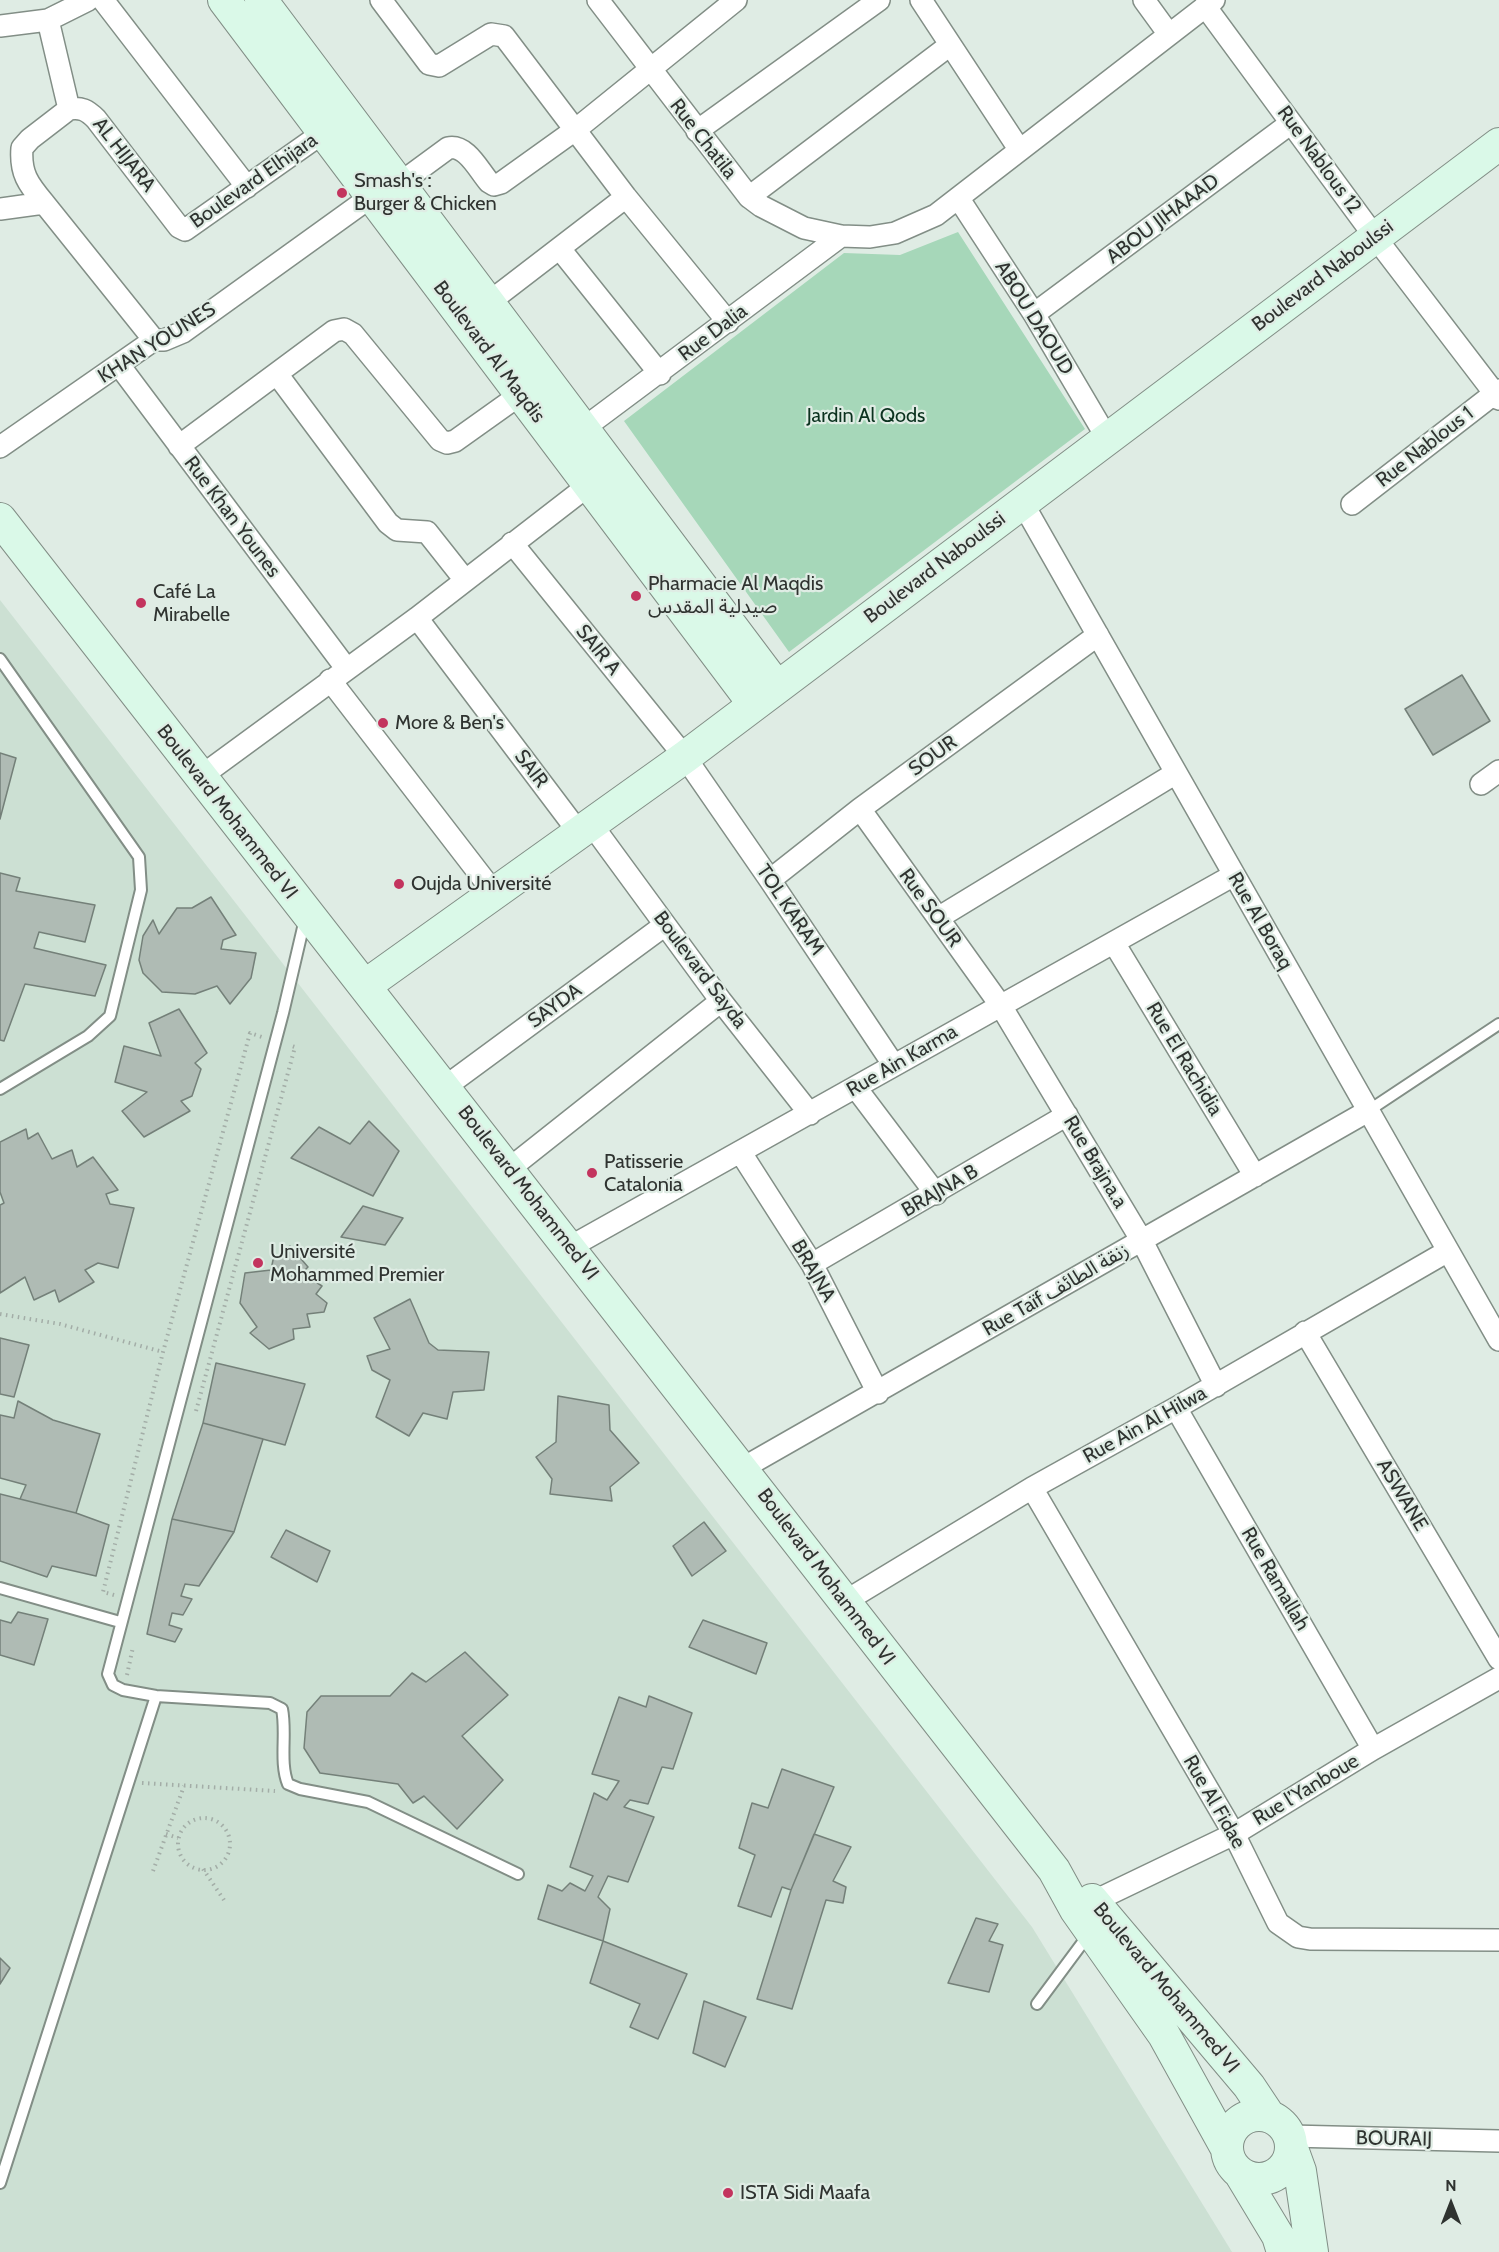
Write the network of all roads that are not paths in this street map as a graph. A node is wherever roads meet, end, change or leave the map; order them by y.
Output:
1 (88, 0) edge
2 (103, 0) edge
3 (224, 0) edge
4 (261, 0) edge
5 (381, 0) edge
6 (598, 0) edge
7 (879, 0) edge
8 (921, 0) edge
9 (1144, 0) edge
10 (732, 1) edge
11 (1210, 3) edge
12 (48, 20) junction
13 (0, 26) edge
14 (1168, 33) junction
15 (950, 45) junction
16 (650, 71) junction
17 (69, 109) junction
18 (1292, 123) junction
19 (575, 130) junction
20 (697, 131) junction
21 (324, 132) junction
22 (1499, 144) edge
23 (1019, 149) junction
24 (247, 187) junction
25 (385, 190) junction
26 (626, 197) junction
27 (749, 197) junction
28 (959, 200) junction
29 (44, 203) junction
30 (0, 209) edge
31 (184, 230) joint
32 (841, 236) junction
33 (1375, 237) junction
34 (560, 249) junction
35 (488, 303) junction
36 (1034, 314) junction
37 (728, 322) junction
38 (154, 340) junction
39 (119, 364) junction
40 (277, 374) junction
41 (660, 374) junction
42 (521, 394) junction
43 (1497, 394) edge
44 (584, 428) junction
45 (1107, 438) junction
46 (179, 446) junction
47 (0, 447) edge
48 (613, 466) junction
49 (588, 485) junction
50 (1022, 502) junction
51 (1352, 504) dead end
52 (0, 519) edge
53 (512, 543) junction
54 (465, 579) junction
55 (417, 618) junction
56 (1098, 634) junction
57 (0, 659) edge
58 (338, 674) junction
59 (765, 696) junction
60 (684, 757) junction
61 (1499, 771) edge
62 (1176, 773) junction
63 (200, 777) junction
64 (1481, 784) dead end
65 (860, 809) junction
66 (586, 829) junction
67 (1234, 875) junction
68 (770, 880) junction
69 (495, 894) junction
70 (306, 914) junction
71 (938, 918) junction
72 (665, 925) junction
73 (1114, 943) junction
74 (366, 985) junction
75 (721, 1001) junction
76 (1001, 1006) junction
77 (1499, 1024) edge
78 (893, 1064) junction
79 (445, 1087) junction
80 (856, 1088) junction
81 (0, 1089) edge
82 (1368, 1111) junction
83 (810, 1114) junction
84 (1067, 1115) junction
85 (741, 1153) junction
86 (509, 1169) junction
87 (1255, 1176) junction
88 (936, 1194) junction
89 (1142, 1241) junction
90 (570, 1247) junction
91 (1448, 1251) junction
92 (812, 1264) junction
93 (1305, 1332) junction
94 (1499, 1340) edge
95 (1216, 1386) junction
96 (878, 1392) junction
97 (1176, 1408) junction
98 (743, 1468) junction
99 (1032, 1488) junction
100 (0, 1588) edge
101 (844, 1602) junction
102 (120, 1622) junction
103 (1499, 1659) edge
104 (1499, 1678) edge
105 (156, 1696) junction
106 (1373, 1749) junction
107 (1234, 1834) junction
108 (518, 1874) dead end
109 (1086, 1914) junction
110 (1499, 1940) edge
111 (1037, 2004) dead end
112 (1283, 2133) junction
113 (1499, 2141) edge
114 (1233, 2160) junction
115 (0, 2183) edge
116 (1283, 2252) edge
117 (1312, 2252) edge

1 - 12 street
2 - 24 street
3 - 21 street, Boulevard Al Maqdis
4 - 25 street, Boulevard Al Maqdis
5 - 19 street
6 - 16 street, Rue Chatila
7 - 20 street
8 - 15 street
9 - 14 street
10 - 16 street
11 - 14 street, Rue Chatila
11 - 18 street, Rue Nablous 12
12 - 13 street
12 - 17 street, AL HIJARA
14 - 23 street, Rue Chatila
15 - 23 street
15 - 27 street
16 - 19 street
16 - 20 street, Rue Chatila
17 - 29 street
17 - 31 street, AL HIJARA
18 - 33 street, Rue Nablous 12
18 - 36 street, ABOU JIHAAAD
19 - 25 street, KHAN YOUNES
19 - 26 street
20 - 27 street, Rue Chatila
21 - 24 street, Boulevard Elhijara
21 - 25 street, Boulevard Al Maqdis
22 - 33 street, Boulevard Naboulssi
23 - 28 street, Rue Chatila
24 - 31 street, Boulevard Elhijara
25 - 35 street, Boulevard Al Maqdis
25 - 38 street, KHAN YOUNES
25 - 42 street, Boulevard Al Maqdis
26 - 34 street
26 - 37 street
27 - 32 street, Rue Chatila
28 - 32 street, Rue Chatila
28 - 36 street, ABOU DAOUD
29 - 30 street
29 - 38 street
32 - 37 street, Rue Dalia
33 - 43 street, Rue Nablous 12
33 - 45 street, Boulevard Naboulssi
34 - 35 street
34 - 41 street
35 - 44 street, Boulevard Al Maqdis
36 - 45 street, ABOU DAOUD
37 - 41 street, Rue Dalia
38 - 39 street, KHAN YOUNES
39 - 46 street, Rue Khan Younes
39 - 47 street, KHAN YOUNES
40 - 42 street
40 - 46 street
40 - 54 street
41 - 44 street, Rue Dalia
42 - 49 street, Boulevard Al Maqdis
43 - 51 street, Rue Nablous 1
44 - 48 street, Boulevard Al Maqdis
45 - 50 street, Boulevard Naboulssi
46 - 58 street, Rue Khan Younes
48 - 49 street
48 - 59 street, Boulevard Al Maqdis
49 - 53 street
49 - 59 street, Boulevard Al Maqdis
50 - 56 street, Rue Al Boraq
50 - 59 street, Boulevard Naboulssi
52 - 63 street, Boulevard Mohammed VI
53 - 54 street
53 - 60 street, SAIR A
54 - 55 street
55 - 58 street
55 - 66 street, SAIR
56 - 62 street, Rue Al Boraq
56 - 65 street, SOUR
57 - 81 lane
58 - 63 street
58 - 69 street, Rue Khan Younes
59 - 60 street, Boulevard Naboulssi
60 - 66 street, Boulevard Naboulssi
60 - 68 street, TOL KARAM
61 - 64 street
62 - 67 street, Rue Al Boraq
62 - 71 street
63 - 70 street, Boulevard Mohammed VI
65 - 68 street, SOUR
65 - 71 street, Rue SOUR
66 - 69 street, Boulevard Naboulssi
66 - 72 street, Boulevard Sayda
67 - 73 street, Rue Ain Karma
67 - 82 street, Rue Al Boraq
68 - 78 street, TOL KARAM
69 - 74 street, Boulevard Naboulssi
70 - 74 street, Boulevard Mohammed VI
70 - 102 lane
71 - 76 street, Rue SOUR
72 - 75 street, Boulevard Sayda
72 - 79 street, SAYDA
73 - 76 street, Rue Ain Karma
73 - 87 street, Rue El Rachidia
74 - 79 street, Boulevard Mohammed VI
75 - 83 street, Boulevard Sayda
75 - 86 street
76 - 78 street, Rue Ain Karma
76 - 84 street, Rue Brajna.a
77 - 82 lane
78 - 80 street, Rue Ain Karma
79 - 86 street, Boulevard Mohammed VI
80 - 83 street, Rue Ain Karma
80 - 88 street
82 - 87 street, Rue Taïf زنقة الطائف
82 - 91 street, Rue Al Boraq
83 - 85 street, Rue Ain Karma
84 - 88 street, BRAJNA B
84 - 89 street, Rue Brajna.a
85 - 90 street, Rue Ain Karma
85 - 92 street, BRAJNA
86 - 90 street, Boulevard Mohammed VI
87 - 89 street, Rue Taïf زنقة الطائف
88 - 92 street, BRAJNA B
89 - 95 street, Rue Brajna.a
89 - 96 street, Rue Taïf زنقة الطائف
90 - 98 street, Boulevard Mohammed VI
91 - 93 street, Rue Ain Al Hilwa
91 - 94 street, Rue Al Boraq
92 - 96 street, BRAJNA
93 - 95 street, Rue Ain Al Hilwa
93 - 103 street, ASWANE
95 - 97 street, Rue Ain Al Hilwa
96 - 98 street, Rue Taïf زنقة الطائف
97 - 99 street, Rue Ain Al Hilwa
97 - 106 street, Rue Ramallah
98 - 101 street, Boulevard Mohammed VI
99 - 101 street, Rue Ain Al Hilwa
99 - 107 street, Rue Al Fidae
100 - 102 lane
101 - 109 street, Boulevard Mohammed VI
102 - 105 lane
104 - 106 street, Rue l’Yanboue
105 - 108 lane
105 - 115 lane
106 - 107 street, Rue l’Yanboue
107 - 109 street, Rue l’Yanboue
107 - 110 street, Rue Al Fidae
109 - 111 lane
109 - 112 street, Boulevard Mohammed VI
109 - 114 street, Boulevard Mohammed VI
112 - 113 street, BOURAIJ
112 - 114 street
112 - 114 street
112 - 117 street, Boulevard Mohammed VI
114 - 116 street, Boulevard Mohammed VI

